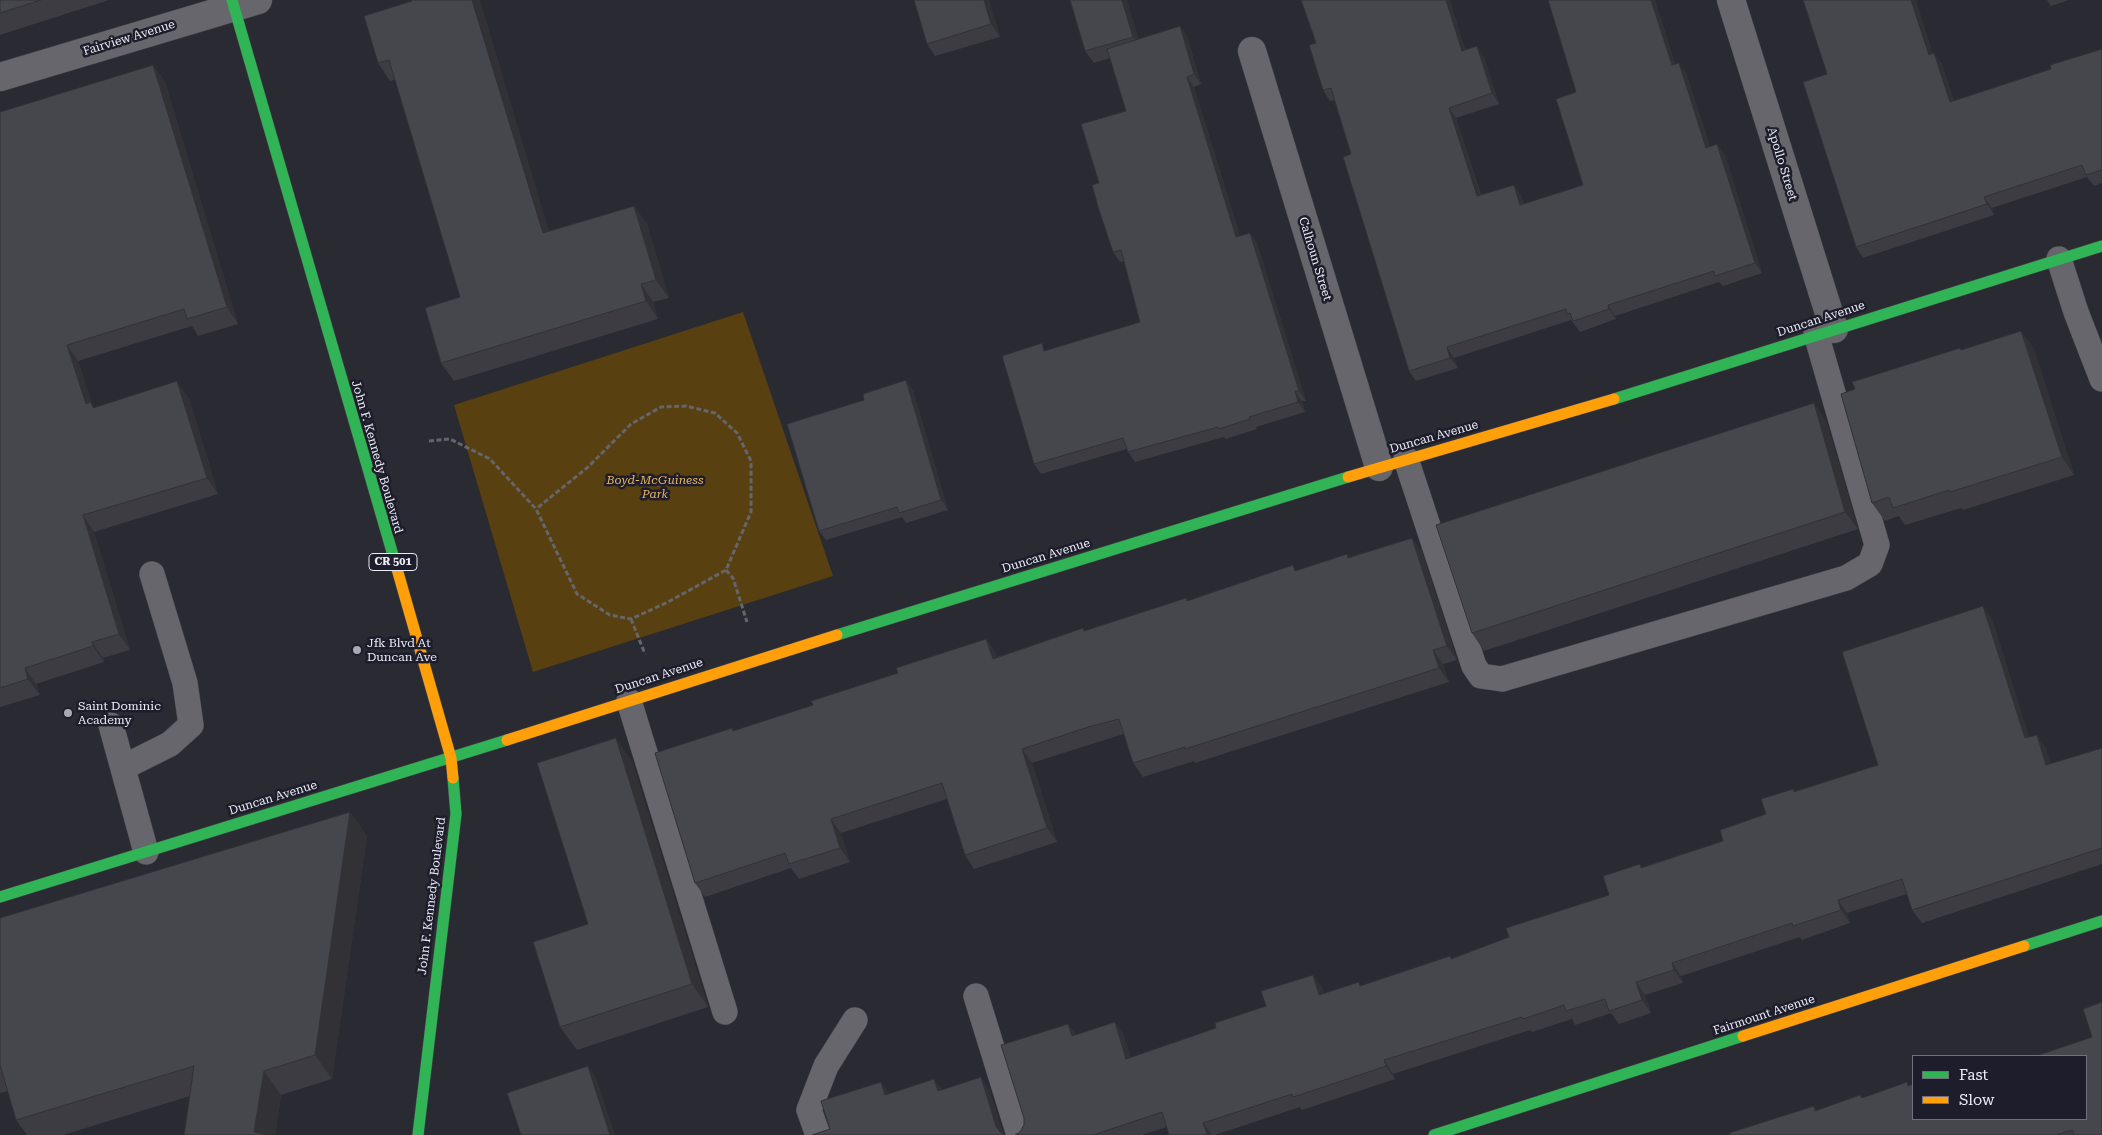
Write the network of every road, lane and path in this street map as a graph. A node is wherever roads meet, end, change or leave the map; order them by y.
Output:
1 (1731, 0) edge
2 (241, 2) edge
3 (1252, 51) dead end
4 (0, 77) edge
5 (2102, 246) edge
6 (2060, 259) junction
7 (1825, 332) junction
8 (2102, 379) edge
9 (429, 440) dead end
10 (1406, 459) junction
11 (1379, 467) junction
12 (536, 509) junction
13 (726, 570) junction
14 (152, 574) dead end
15 (631, 619) junction
16 (747, 622) dead end
17 (645, 654) dead end
18 (629, 701) junction
19 (112, 725) dead end
20 (451, 758) junction
21 (124, 767) junction
22 (146, 852) junction
23 (0, 897) edge
24 (2102, 921) edge
25 (976, 996) dead end
26 (725, 1012) dead end
27 (855, 1020) dead end
28 (418, 1135) edge
29 (818, 1135) edge
30 (1019, 1135) edge
31 (1434, 1135) edge

1 - 7 street, Apollo Street
2 - 4 street, Fairview Avenue
2 - 20 street, John F. Kennedy Boulevard / CR 501
3 - 11 street, Calhoun Street
5 - 6 street, Duncan Avenue
6 - 7 street, Duncan Avenue
6 - 8 lane
7 - 10 street, Duncan Avenue
7 - 10 lane
9 - 12 path
10 - 11 street, Duncan Avenue
11 - 18 street, Duncan Avenue
12 - 13 path
12 - 15 path
13 - 15 path
13 - 16 path
14 - 21 lane
15 - 17 path
18 - 20 street, Duncan Avenue
18 - 26 lane
19 - 21 lane
20 - 22 street, Duncan Avenue
20 - 28 street, John F. Kennedy Boulevard / CR 501
21 - 22 lane
22 - 23 street, Duncan Avenue
24 - 31 street, Fairmount Avenue
25 - 30 lane
27 - 29 lane

